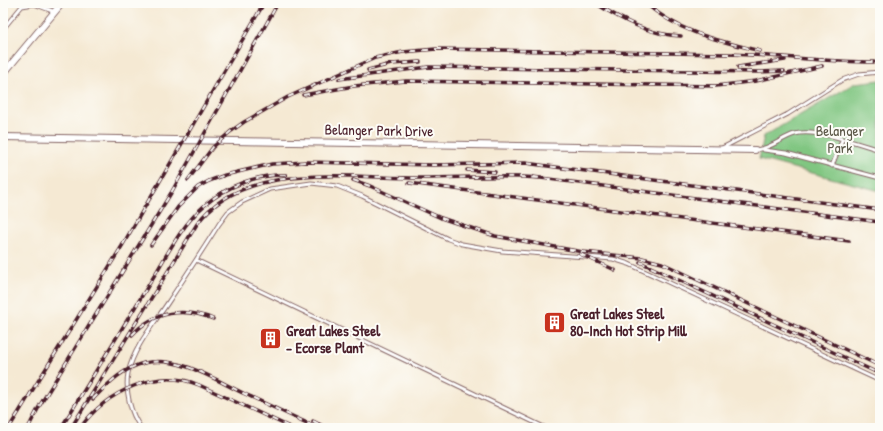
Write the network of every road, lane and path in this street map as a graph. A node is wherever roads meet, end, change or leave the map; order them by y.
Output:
1 (18, 3) edge
2 (62, 3) edge
3 (22, 6) junction
4 (55, 12) junction
5 (3, 29) edge
6 (880, 72) edge
7 (3, 74) edge
8 (3, 137) edge
9 (842, 140) junction
10 (721, 149) junction
11 (757, 150) junction
12 (880, 150) edge
13 (832, 166) junction
14 (880, 178) edge
15 (196, 260) junction
16 (880, 381) edge
17 (141, 428) edge
18 (546, 428) edge

1 - 3 lane
2 - 4 street
3 - 4 lane
3 - 5 lane
4 - 7 street
6 - 10 lane
8 - 10 street, Belanger Park Drive
9 - 11 lane
9 - 12 lane
9 - 13 lane
10 - 11 street, Belanger Park Drive
11 - 13 lane
13 - 14 lane
15 - 16 lane
15 - 17 lane
15 - 18 lane

